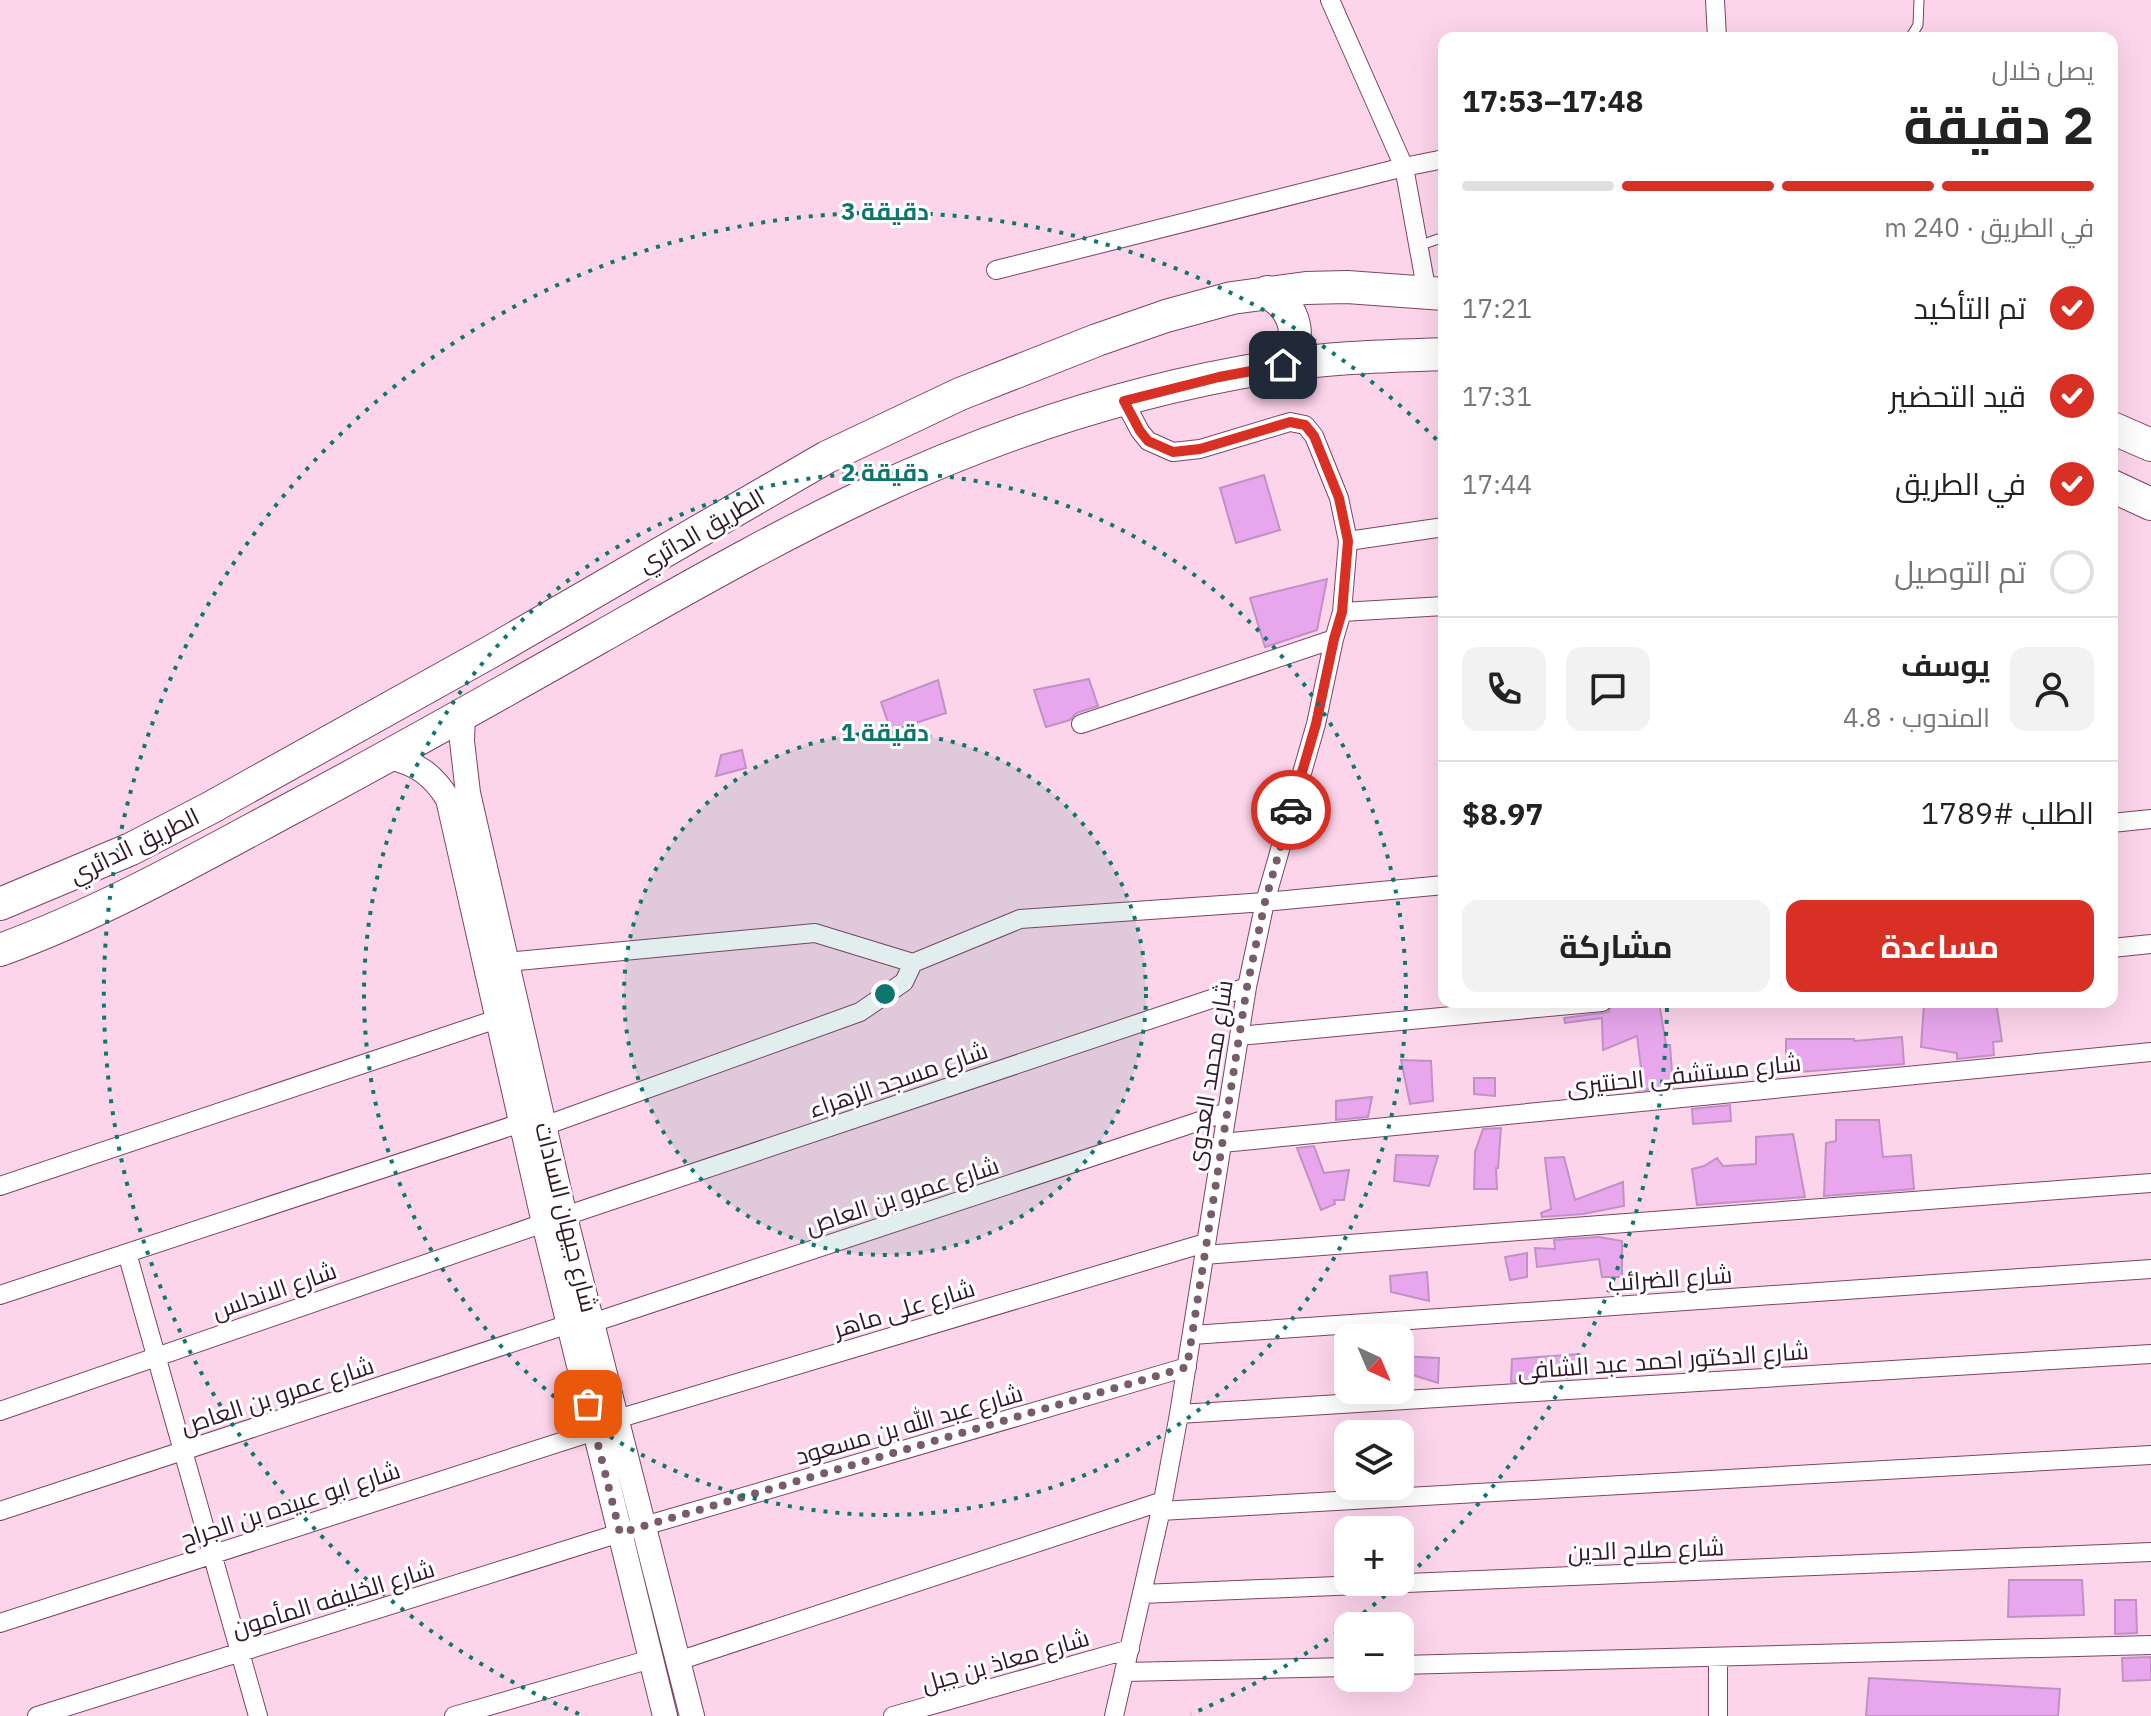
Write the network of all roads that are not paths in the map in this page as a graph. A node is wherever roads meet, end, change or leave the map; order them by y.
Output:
1 (1330, 0) edge
2 (1715, 0) edge
3 (1919, 0) edge
4 (1717, 32) edge
5 (1914, 32) edge
6 (1438, 160) edge
7 (1404, 167) junction
8 (1438, 239) edge
9 (1418, 246) junction
10 (996, 270) dead end
11 (1267, 292) junction
12 (1435, 293) edge
13 (1438, 354) edge
14 (1283, 365) junction
15 (1124, 401) junction
16 (2118, 431) edge
17 (2151, 445) edge
18 (2118, 489) edge
19 (2151, 504) edge
20 (1438, 528) edge
21 (1348, 541) junction
22 (1438, 606) edge
23 (1342, 612) junction
24 (1334, 639) junction
25 (463, 714) junction
26 (1081, 724) dead end
27 (388, 757) junction
28 (2151, 819) edge
29 (2118, 822) edge
30 (1438, 886) edge
31 (1265, 902) junction
32 (0, 904) edge
33 (2151, 944) edge
34 (2118, 947) edge
35 (0, 950) edge
36 (507, 962) junction
37 (913, 963) junction
38 (1247, 987) junction
39 (1538, 1008) edge
40 (497, 1019) junction
41 (1239, 1036) junction
42 (2151, 1052) edge
43 (1227, 1112) junction
44 (532, 1124) junction
45 (1222, 1143) junction
46 (2151, 1183) edge
47 (0, 1186) edge
48 (554, 1220) junction
49 (1205, 1249) junction
50 (127, 1253) junction
51 (2151, 1269) edge
52 (0, 1295) edge
53 (581, 1323) junction
54 (1192, 1335) junction
55 (2151, 1354) edge
56 (156, 1356) junction
57 (1187, 1367) junction
58 (0, 1411) edge
59 (1179, 1414) junction
60 (617, 1419) junction
61 (595, 1431) junction
62 (183, 1451) junction
63 (2151, 1455) edge
64 (1162, 1506) junction
65 (0, 1511) edge
66 (644, 1526) junction
67 (620, 1533) junction
68 (2151, 1552) edge
69 (212, 1554) junction
70 (1142, 1594) junction
71 (0, 1623) edge
72 (2151, 1645) edge
73 (1130, 1649) junction
74 (240, 1652) junction
75 (1718, 1657) junction
76 (651, 1659) junction
77 (678, 1661) junction
78 (1414, 1665) edge
79 (1334, 1667) edge
80 (1124, 1672) junction
81 (37, 1716) edge
82 (258, 1716) edge
83 (454, 1716) edge
84 (665, 1716) edge
85 (692, 1716) edge
86 (893, 1716) edge
87 (1114, 1716) edge
88 (1718, 1716) edge

1 - 7 street
2 - 4 street
3 - 5 lane
6 - 7 street
7 - 9 street
7 - 10 street
8 - 9 lane
9 - 12 street
11 - 12 highway, الطريق الدائري
11 - 14 highway
11 - 32 highway, الطريق الدائري
13 - 14 highway, الطريق الدائري
14 - 15 highway, الطريق الدائري
15 - 21 street, شارع محمد العدوى
15 - 25 highway, الطريق الدائري
16 - 17 highway
18 - 19 highway
20 - 21 street
21 - 23 street, شارع محمد العدوى
22 - 23 street
23 - 24 street, شارع محمد العدوى
24 - 26 street
24 - 31 street, شارع محمد العدوى
25 - 27 highway, الطريق الدائري
25 - 36 main road, شارع جيهان السادات
27 - 35 highway, الطريق الدائري
27 - 40 main road, شارع جيهان السادات
28 - 29 street
30 - 31 street
31 - 37 street
31 - 38 street, شارع محمد العدوى
33 - 34 street
36 - 37 street
36 - 44 main road, شارع جيهان السادات
37 - 44 street
38 - 41 street, شارع محمد العدوى
38 - 48 street, شارع مسجد الزهراء
39 - 41 street
40 - 44 main road, شارع جيهان السادات
40 - 47 street
41 - 43 street, شارع محمد العدوى
42 - 45 street, شارع مستشفى الحنتيرى
43 - 45 street, شارع محمد العدوى
43 - 53 street, شارع عمرو بن العاص
44 - 48 main road, شارع جيهان السادات
44 - 50 street
45 - 49 street, شارع محمد العدوى
46 - 49 street, شارع على ماهر
48 - 53 main road, شارع جيهان السادات
48 - 56 street, شارع الاندلس
49 - 54 street, شارع محمد العدوى
49 - 60 street, شارع على ماهر
50 - 52 street
50 - 56 street
51 - 54 street, شارع الضرائب
53 - 60 main road, شارع جيهان السادات
53 - 61 main road, شارع جيهان السادات
53 - 62 street, شارع عمرو بن العاص
54 - 57 street, شارع محمد العدوى
55 - 59 street, شارع الدكتور احمد عبد الشافى
56 - 58 street, شارع الاندلس
56 - 62 street
57 - 59 street, شارع محمد العدوى
57 - 66 street, شارع عبد الله بن مسعود
59 - 64 street, شارع محمد العدوى
60 - 66 main road, شارع جيهان السادات
61 - 67 main road, شارع جيهان السادات
61 - 69 street, شارع ابو عبيده بن الجراح
62 - 65 street, شارع عمرو بن العاص
62 - 69 street
63 - 64 street
64 - 70 street, شارع محمد العدوى
64 - 77 street
66 - 67 street, شارع الخليفه المأمون
66 - 77 main road, شارع جيهان السادات
67 - 74 street, شارع الخليفه المأمون
67 - 76 main road, شارع جيهان السادات
68 - 70 street, شارع صلاح الدين
69 - 71 street, شارع ابو عبيده بن الجراح
69 - 74 street
70 - 73 street, شارع محمد العدوى
72 - 75 street
73 - 80 street, شارع محمد العدوى
73 - 86 street, شارع معاذ بن جبل
74 - 81 street, شارع الخليفه المأمون
74 - 82 street
75 - 78 street
75 - 88 street
76 - 83 street
76 - 84 main road, شارع جيهان السادات
77 - 85 main road, شارع جيهان السادات
79 - 80 street
80 - 87 street, شارع محمد العدوى

